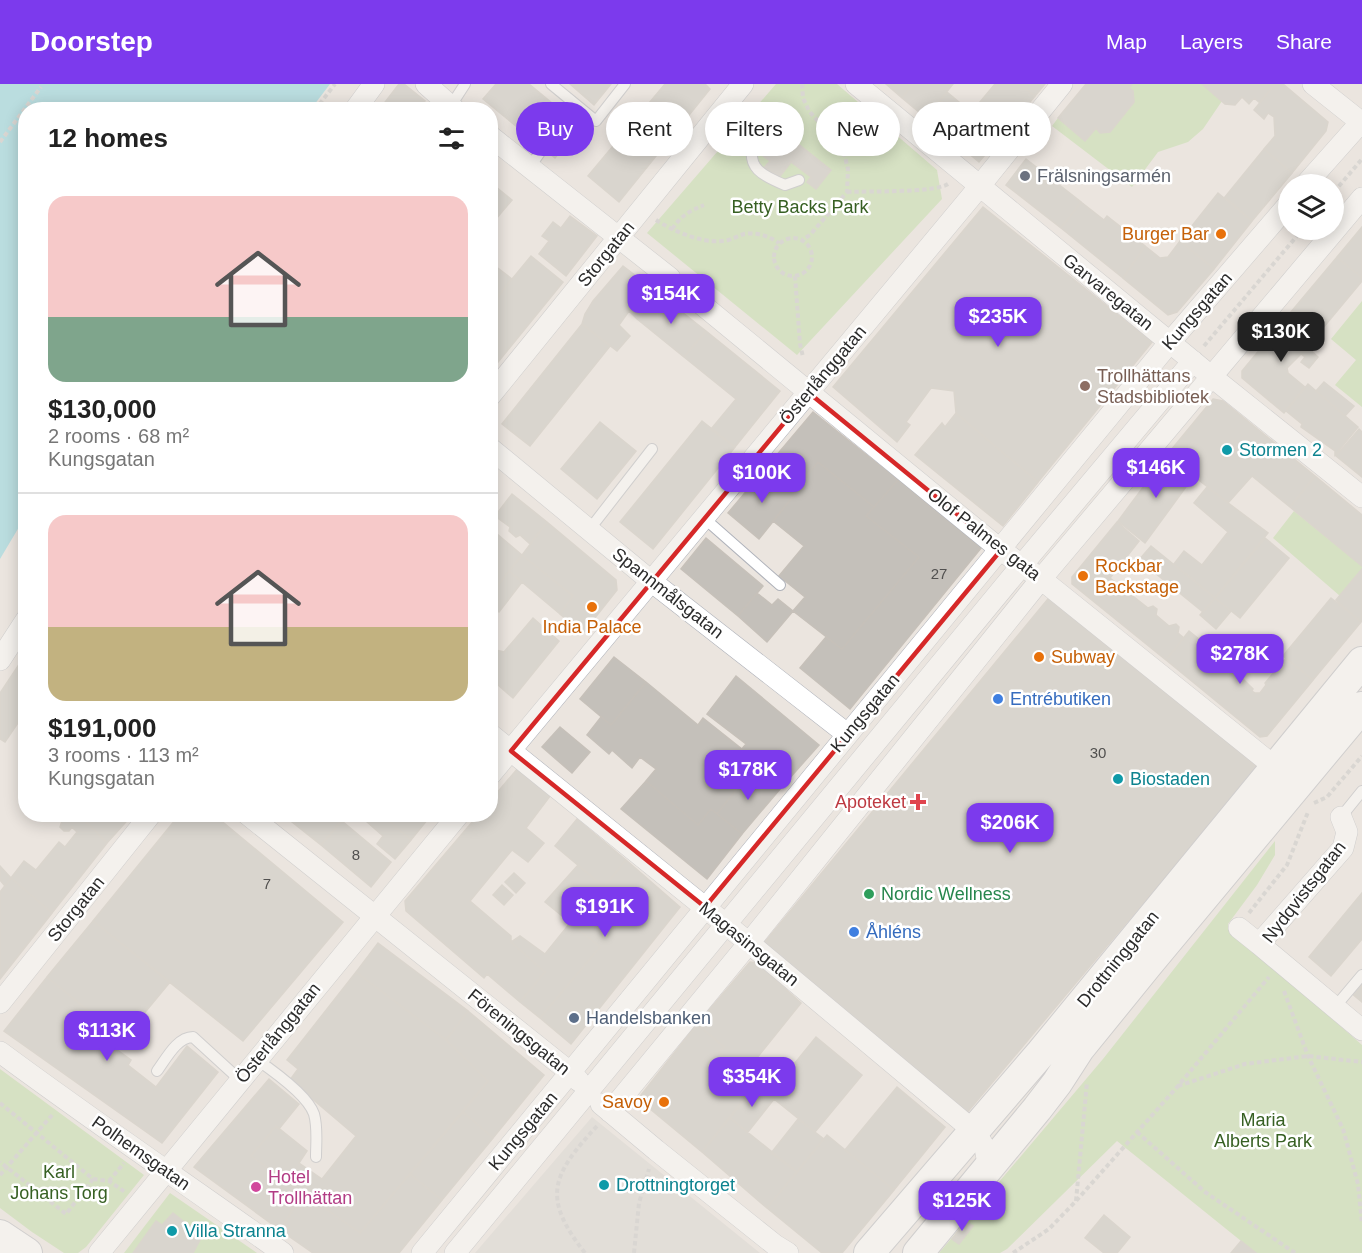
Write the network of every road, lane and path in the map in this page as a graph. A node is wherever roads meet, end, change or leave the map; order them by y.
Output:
1 (335, 84) edge
2 (374, 84) edge
3 (426, 84) edge
4 (465, 84) edge
5 (550, 84) edge
6 (625, 84) edge
7 (742, 84) edge
8 (802, 84) edge
9 (856, 84) edge
10 (1062, 84) edge
11 (1313, 84) edge
12 (41, 87) dead end
13 (30, 102) edge
14 (321, 102) edge
15 (361, 102) edge
16 (447, 102) edge
17 (452, 102) edge
18 (572, 102) edge
19 (728, 102) edge
20 (18, 118) edge
21 (594, 119) edge
22 (1362, 123) edge
23 (705, 131) edge
24 (0, 142) edge
25 (498, 142) edge
26 (537, 156) edge
27 (750, 156) edge
28 (1362, 159) edge
29 (530, 166) junction
30 (1315, 174) edge
31 (799, 180) dead end
32 (1344, 180) edge
33 (952, 182) dead end
34 (979, 187) junction
35 (847, 192) junction
36 (1362, 198) edge
37 (704, 205) dead end
38 (1278, 217) edge
39 (654, 219) dead end
40 (672, 229) junction
41 (620, 237) junction
42 (802, 240) junction
43 (1294, 240) edge
44 (779, 243) junction
45 (795, 276) junction
46 (670, 278) dead end
47 (694, 298) dead end
48 (1170, 342) junction
49 (803, 357) dead end
50 (1193, 361) junction
51 (1212, 377) junction
52 (498, 386) edge
53 (809, 393) junction
54 (652, 449) dead end
55 (498, 455) edge
56 (1362, 497) edge
57 (704, 518) junction
58 (589, 530) junction
59 (1001, 550) junction
60 (1022, 565) junction
61 (1041, 579) junction
62 (651, 581) junction
63 (780, 585) dead end
64 (18, 636) edge
65 (0, 660) edge
66 (1362, 662) edge
67 (1362, 707) edge
68 (847, 734) junction
69 (498, 740) edge
70 (511, 751) junction
71 (1362, 756) edge
72 (498, 766) edge
73 (1275, 767) junction
74 (1362, 791) edge
75 (1249, 797) junction
76 (1341, 817) joint
77 (145, 822) edge
78 (256, 822) edge
79 (452, 822) edge
80 (1246, 847) junction
81 (705, 907) junction
82 (373, 917) junction
83 (726, 925) junction
84 (1239, 928) joint
85 (1259, 944) junction
86 (754, 948) junction
87 (1272, 974) dead end
88 (1362, 975) edge
89 (0, 1003) edge
90 (1335, 1007) junction
91 (1294, 1022) dead end
92 (1362, 1030) edge
93 (0, 1052) edge
94 (1308, 1056) junction
95 (256, 1059) junction
96 (1362, 1062) edge
97 (157, 1071) dead end
98 (571, 1073) junction
99 (240, 1080) junction
100 (1178, 1086) junction
101 (589, 1091) junction
102 (0, 1103) edge
103 (57, 1108) dead end
104 (610, 1112) junction
105 (975, 1132) junction
106 (1137, 1132) junction
107 (37, 1133) junction
108 (656, 1150) junction
109 (316, 1157) dead end
110 (127, 1158) dead end
111 (0, 1162) edge
112 (7, 1168) junction
113 (988, 1168) junction
114 (166, 1171) junction
115 (0, 1175) edge
116 (93, 1179) junction
117 (109, 1181) junction
118 (130, 1196) dead end
119 (1362, 1224) edge
120 (0, 1235) edge
121 (27, 1253) edge
122 (99, 1253) edge
123 (283, 1253) edge
124 (422, 1253) edge
125 (455, 1253) edge
126 (585, 1253) edge
127 (634, 1253) edge
128 (788, 1253) edge
129 (869, 1253) edge
130 (918, 1253) edge
131 (1013, 1253) edge
132 (1295, 1253) edge

1 - 14 path
2 - 15 street
3 - 16 street
4 - 17 lane
5 - 18 lane
6 - 21 lane
7 - 19 street, Storgatan
8 - 35 path
9 - 34 street, Garvaregatan
10 - 34 street, Österlånggatan
11 - 22 street
12 - 13 path
20 - 24 path
22 - 30 street
23 - 41 street, Storgatan
25 - 29 street
26 - 29 lane
27 - 31 lane
28 - 32 path
29 - 41 street
33 - 35 path
34 - 48 street, Garvaregatan
34 - 53 street, Österlånggatan
35 - 42 path
36 - 51 street
37 - 40 path
38 - 48 street, Kungsgatan
39 - 40 path
40 - 44 path
41 - 46 street
41 - 52 street, Storgatan
42 - 44 path
42 - 45 path
43 - 50 path
44 - 45 path
45 - 49 path
47 - 53 street, Olof Palmes gata
48 - 50 street, Garvaregatan
48 - 59 street, Kungsgatan
50 - 51 street, Garvaregatan
50 - 60 street, Kungsgatan
51 - 56 street, Garvaregatan
51 - 61 street
53 - 57 street, Österlånggatan
53 - 59 street, Olof Palmes gata
54 - 58 lane
55 - 58 street, Spannmålsgatan
57 - 62 street, Österlånggatan
57 - 63 lane
58 - 62 street, Spannmålsgatan
59 - 60 street, Olof Palmes gata
59 - 68 street, Kungsgatan
60 - 61 street, Olof Palmes gata
60 - 83 street, Kungsgatan
61 - 73 street, Olof Palmes gata
61 - 86 street
62 - 68 street, Spannmålsgatan
62 - 70 street, Österlånggatan
64 - 65 street
66 - 73 street, Drottninggatan
67 - 80 street, Drottninggatan
68 - 81 street, Kungsgatan
69 - 70 street, Magasinsgatan
70 - 72 street, Österlånggatan
70 - 81 street, Magasinsgatan
71 - 84 path
73 - 75 street, Drottninggatan
74 - 76 lane
75 - 80 lane
75 - 105 street, Drottninggatan
76 - 85 street, Nydqvistsgatan
77 - 89 street, Storgatan
78 - 82 street, Föreningsgatan
79 - 82 street, Österlånggatan
80 - 113 street, Drottninggatan
81 - 83 street, Magasinsgatan
81 - 98 street, Kungsgatan
82 - 95 street, Österlånggatan
82 - 98 street, Föreningsgatan
83 - 86 street, Magasinsgatan
83 - 101 street, Kungsgatan
84 - 85 street
85 - 90 street, Nydqvistsgatan
86 - 104 street
86 - 105 street, Magasinsgatan
87 - 100 path
88 - 90 lane
90 - 92 street, Nydqvistsgatan
91 - 94 path
93 - 114 street, Polhemsgatan
94 - 96 path
94 - 100 path
94 - 119 path
95 - 99 street, Österlånggatan
95 - 109 lane
97 - 99 lane
98 - 101 street, Föreningsgatan
98 - 124 street, Kungsgatan
99 - 114 street, Österlånggatan
100 - 106 path
101 - 104 street, Föreningsgatan
101 - 125 street, Kungsgatan
102 - 107 path
103 - 107 path
104 - 108 street, Föreningsgatan
104 - 126 path
105 - 113 street, Magasinsgatan
105 - 129 street, Drottninggatan
106 - 131 path
106 - 132 path
107 - 112 path
107 - 116 path
108 - 127 path
108 - 128 street, Föreningsgatan
110 - 117 path
111 - 112 path
112 - 115 path
112 - 116 path
113 - 130 street, Drottninggatan
114 - 122 street, Österlånggatan
114 - 123 street, Polhemsgatan
116 - 117 path
117 - 118 path
120 - 121 street

